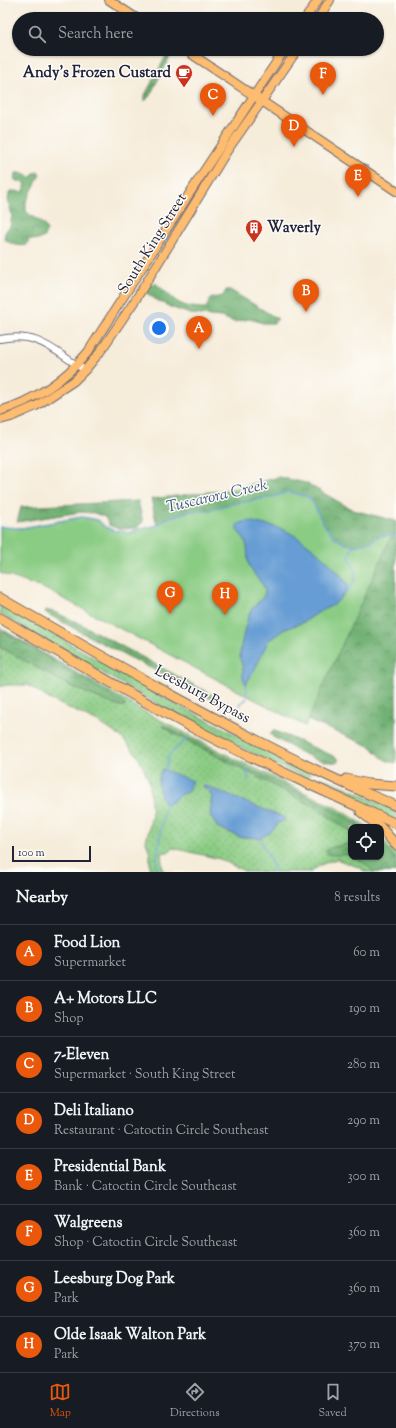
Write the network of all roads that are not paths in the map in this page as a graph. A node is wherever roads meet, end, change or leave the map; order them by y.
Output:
1 (109, 0) edge
2 (318, 0) edge
3 (330, 0) edge
4 (127, 12) edge
5 (310, 12) edge
6 (322, 12) edge
7 (194, 56) edge
8 (280, 56) edge
9 (293, 56) edge
10 (254, 96) junction
11 (262, 101) junction
12 (396, 191) edge
13 (0, 339) edge
14 (77, 365) junction
15 (85, 370) junction
16 (0, 411) edge
17 (0, 420) edge
18 (0, 598) edge
19 (0, 618) edge
20 (317, 771) junction
21 (396, 786) edge
22 (343, 800) junction
23 (396, 806) edge
24 (375, 824) edge
25 (396, 824) edge
26 (384, 832) edge
27 (396, 845) edge

1 - 4 main road
2 - 5 main road
3 - 6 main road
7 - 10 main road
8 - 10 main road, South King Street
9 - 11 main road, South King Street
10 - 11 main road
10 - 14 main road, South King Street
11 - 12 main road
11 - 15 main road, South King Street
13 - 14 street
14 - 15 street
14 - 16 main road, South King Street
15 - 17 main road, South King Street
18 - 20 highway, Leesburg Bypass
19 - 22 highway
20 - 21 highway
20 - 23 highway, Leesburg Bypass
22 - 24 highway
22 - 25 highway
26 - 27 highway

